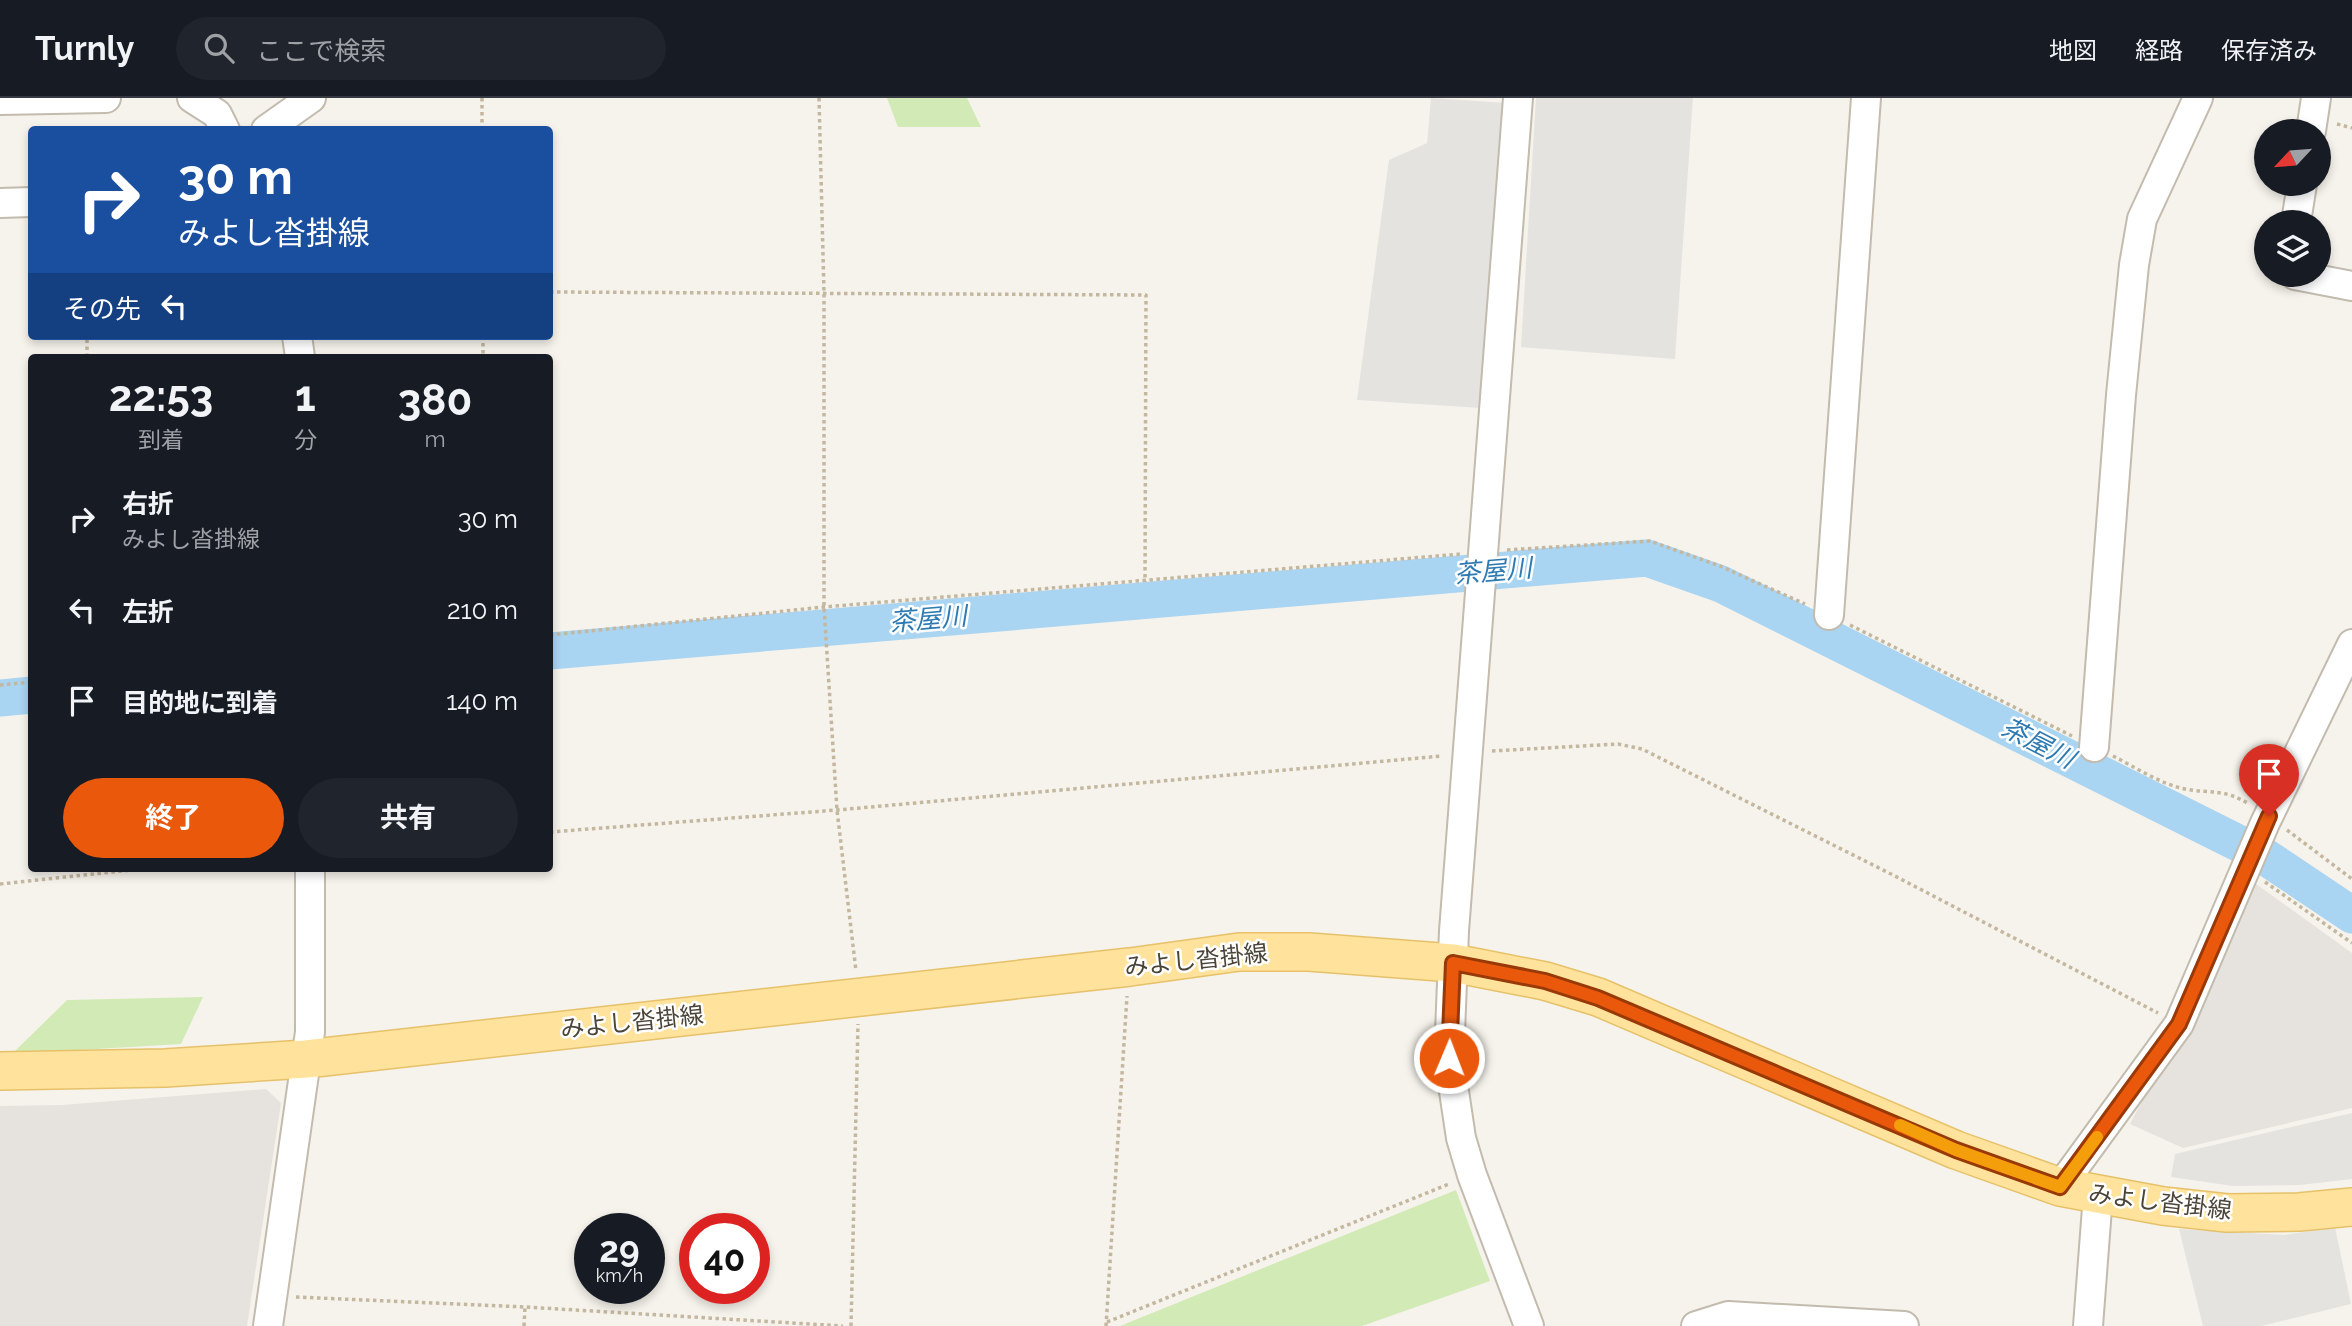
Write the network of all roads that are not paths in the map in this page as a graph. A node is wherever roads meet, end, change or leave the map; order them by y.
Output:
1 (106, 98) edge
2 (192, 98) edge
3 (311, 98) edge
4 (1518, 98) edge
5 (1866, 98) edge
6 (2198, 98) edge
7 (2316, 98) edge
8 (0, 100) edge
9 (2313, 119) edge
10 (223, 126) edge
11 (272, 126) edge
12 (0, 202) edge
13 (28, 202) edge
14 (2331, 282) edge
15 (2352, 286) edge
16 (1829, 615) road end
17 (2352, 644) edge
18 (2094, 747) road end
19 (310, 872) edge
20 (1453, 963) junction
21 (306, 1059) junction
22 (0, 1071) edge
23 (2060, 1187) junction
24 (2098, 1195) junction
25 (2352, 1207) edge
26 (1802, 1323) edge
27 (268, 1326) edge
28 (1529, 1326) edge
29 (1696, 1326) edge
30 (1904, 1326) edge
31 (2088, 1326) edge

1 - 8 street
2 - 10 street
3 - 11 street
4 - 20 street
5 - 16 street
6 - 18 street
7 - 9 street
12 - 13 street
14 - 15 street
17 - 23 street
19 - 21 street
20 - 21 main road, みよし沓掛線
20 - 23 main road, みよし沓掛線
20 - 28 street
21 - 22 main road, みよし沓掛線
21 - 27 street
23 - 24 main road, みよし沓掛線
24 - 25 main road, みよし沓掛線
24 - 31 street
26 - 29 street
26 - 30 street

